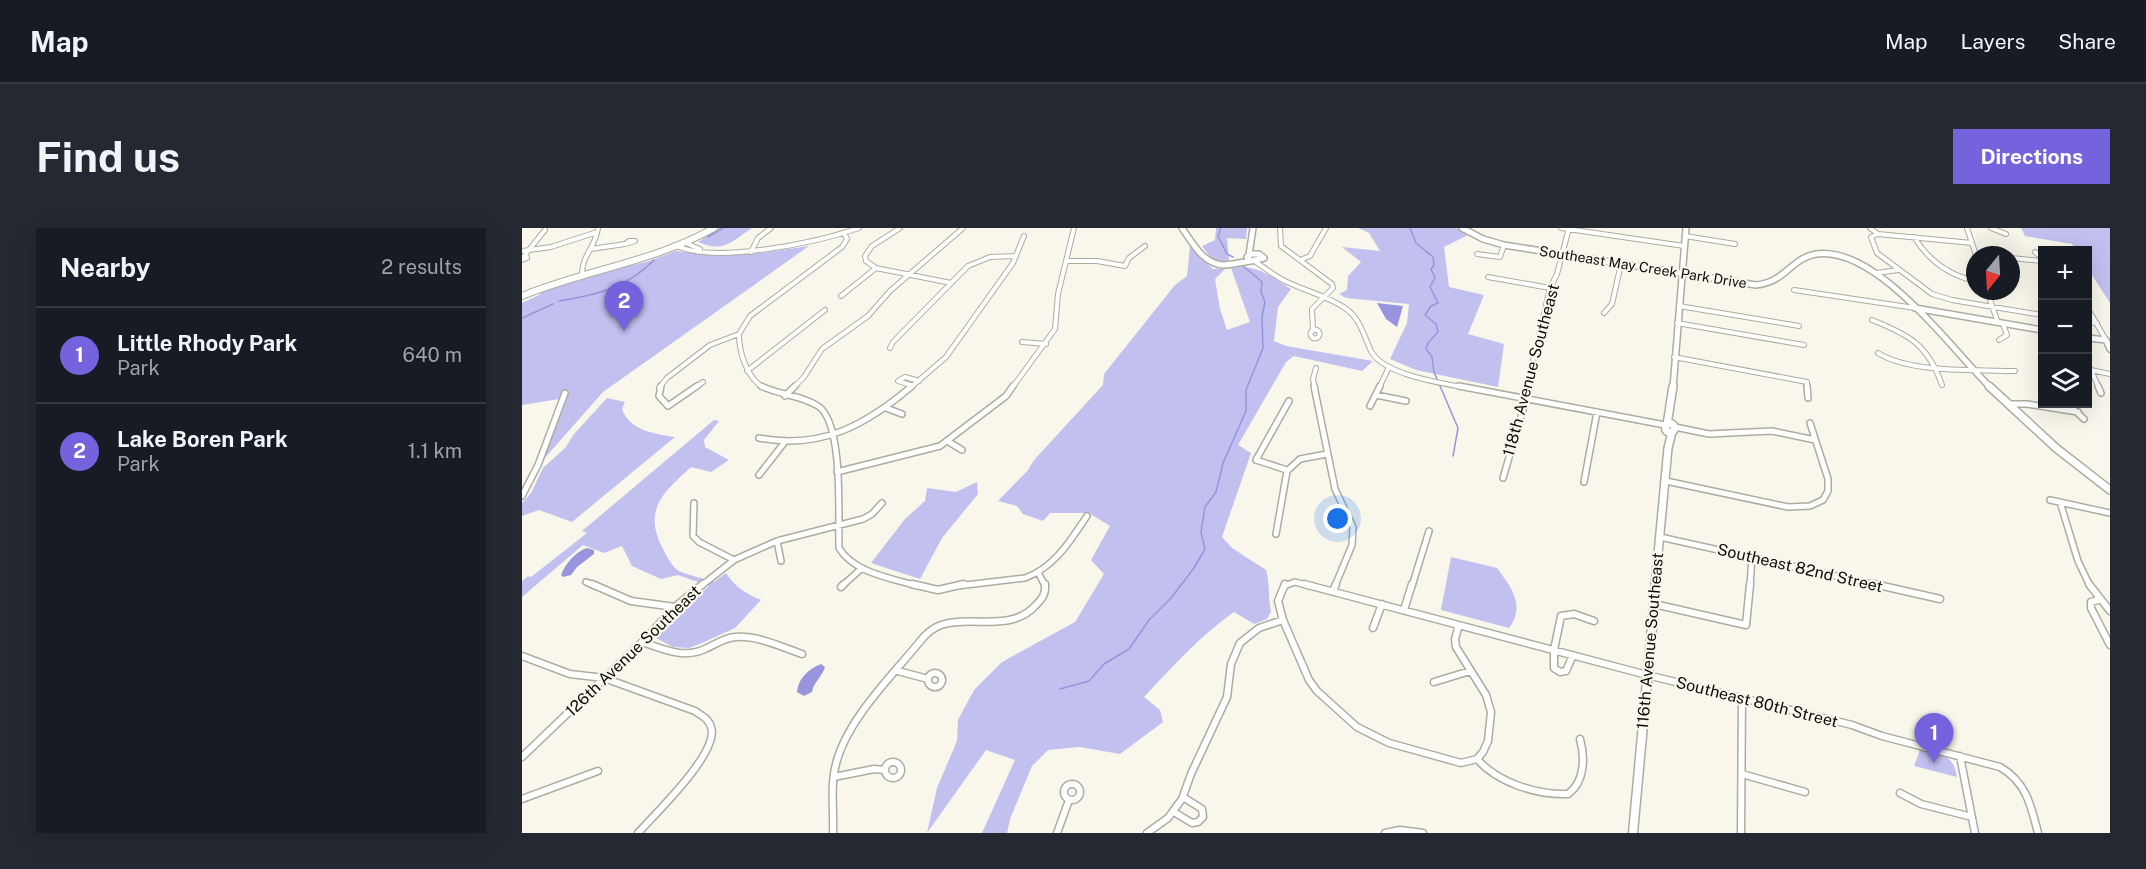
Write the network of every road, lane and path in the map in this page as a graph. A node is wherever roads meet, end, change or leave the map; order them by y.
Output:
1 (551, 228) edge
2 (708, 228) edge
3 (714, 228) edge
4 (771, 228) edge
5 (859, 228) edge
6 (900, 228) edge
7 (963, 228) edge
8 (1074, 228) edge
9 (1182, 228) edge
10 (1252, 228) edge
11 (1280, 228) edge
12 (1326, 228) edge
13 (1462, 228) edge
14 (1561, 228) edge
15 (1686, 228) edge
16 (1870, 228) edge
17 (1967, 228) edge
18 (1991, 228) edge
19 (544, 229) edge
20 (1569, 229) edge
21 (598, 230) edge
22 (844, 233) junction
23 (1878, 234) junction
24 (2006, 234) dead end
25 (1024, 236) dead end
26 (1686, 236) junction
27 (1914, 237) junction
28 (1972, 243) junction
29 (625, 244) dead end
30 (1735, 244) dead end
31 (681, 245) junction
32 (1251, 245) junction
33 (1504, 245) junction
34 (1145, 246) dead end
35 (1684, 246) junction
36 (1973, 246) edge
37 (591, 249) junction
38 (707, 252) junction
39 (751, 252) junction
40 (2035, 252) dead end
41 (1259, 254) junction
42 (1477, 254) dead end
43 (1562, 254) junction
44 (523, 255) edge
45 (2038, 255) edge
46 (1016, 256) junction
47 (1500, 257) joint
48 (1251, 259) junction
49 (1263, 259) junction
50 (2020, 259) edge
51 (1300, 260) junction
52 (2038, 260) edge
53 (1068, 261) junction
54 (1859, 262) junction
55 (1621, 264) junction
56 (876, 268) junction
57 (1900, 271) junction
58 (582, 274) junction
59 (909, 274) junction
60 (1682, 274) junction
61 (1879, 275) junction
62 (1488, 277) dead end
63 (1966, 279) edge
64 (951, 283) junction
65 (1301, 288) junction
66 (1551, 288) junction
67 (1893, 288) junction
68 (1794, 290) dead end
69 (522, 294) edge
70 (841, 296) dead end
71 (1321, 296) junction
72 (1990, 300) edge
73 (1679, 306) junction
74 (1993, 307) junction
75 (1916, 308) junction
76 (825, 310) dead end
77 (1604, 313) dead end
78 (2038, 314) edge
79 (2092, 316) edge
80 (1872, 320) dead end
81 (1677, 323) junction
82 (2092, 323) edge
83 (2001, 324) junction
84 (2097, 324) junction
85 (1799, 326) dead end
86 (2038, 329) edge
87 (1313, 331) dead end
88 (739, 333) junction
89 (2092, 338) edge
90 (1999, 340) dead end
91 (2106, 340) junction
92 (1022, 342) dead end
93 (1046, 344) junction
94 (1804, 345) dead end
95 (890, 348) dead end
96 (2110, 350) edge
97 (1878, 353) dead end
98 (1674, 357) junction
99 (1389, 367) junction
100 (1316, 368) dead end
101 (1937, 368) junction
102 (1973, 369) junction
103 (747, 371) junction
104 (2015, 371) dead end
105 (2110, 374) edge
106 (919, 381) junction
107 (703, 382) dead end
108 (1942, 385) dead end
109 (913, 386) junction
110 (565, 393) dead end
111 (2101, 393) dead end
112 (1376, 394) junction
113 (785, 396) junction
114 (1525, 398) junction
115 (1808, 398) dead end
116 (1289, 401) dead end
117 (1406, 401) dead end
118 (2010, 404) junction
119 (1370, 406) dead end
120 (886, 408) junction
121 (2073, 408) edge
122 (1597, 412) junction
123 (2078, 412) junction
124 (902, 414) dead end
125 (2084, 418) dead end
126 (1810, 423) dead end
127 (1670, 428) junction
128 (834, 434) junction
129 (759, 438) dead end
130 (1815, 440) junction
131 (949, 442) junction
132 (784, 443) junction
133 (962, 450) dead end
134 (1327, 454) junction
135 (1287, 470) junction
136 (837, 472) junction
137 (759, 475) dead end
138 (1503, 478) dead end
139 (1666, 481) junction
140 (1584, 482) dead end
141 (2110, 490) edge
142 (522, 496) edge
143 (2050, 500) dead end
144 (2060, 502) junction
145 (694, 503) dead end
146 (882, 503) dead end
147 (2110, 513) edge
148 (1087, 516) dead end
149 (838, 526) junction
150 (1429, 531) dead end
151 (1276, 534) dead end
152 (1660, 537) junction
153 (777, 542) junction
154 (1752, 557) junction
155 (734, 560) junction
156 (781, 561) dead end
157 (862, 568) junction
158 (1039, 574) junction
159 (586, 582) dead end
160 (1289, 583) joint
161 (841, 586) dead end
162 (1334, 591) junction
163 (1940, 599) dead end
164 (2098, 600) junction
165 (1382, 604) junction
166 (1654, 604) junction
167 (675, 607) junction
168 (1404, 610) junction
169 (2110, 610) edge
170 (1283, 620) junction
171 (1594, 621) dead end
172 (1459, 625) junction
173 (1373, 628) dead end
174 (642, 642) junction
175 (2110, 645) edge
176 (1554, 650) junction
177 (802, 654) dead end
178 (1573, 655) junction
179 (522, 656) edge
180 (898, 670) junction
181 (1470, 671) junction
182 (1647, 675) junction
183 (604, 678) junction
184 (928, 679) dead end
185 (1434, 682) dead end
186 (1742, 698) junction
187 (1580, 739) dead end
188 (1960, 756) junction
189 (522, 757) edge
190 (1477, 759) junction
191 (885, 770) dead end
192 (598, 771) dead end
193 (1742, 774) junction
194 (2014, 775) joint
195 (834, 777) junction
196 (1805, 792) dead end
197 (1900, 793) dead end
198 (1183, 797) junction
199 (522, 798) edge
200 (1069, 800) dead end
201 (1174, 812) junction
202 (1972, 817) junction
203 (638, 833) edge
204 (833, 833) edge
205 (1057, 833) edge
206 (1147, 833) edge
207 (1384, 833) edge
208 (1423, 833) edge
209 (1633, 833) edge
210 (1741, 833) edge
211 (1975, 833) edge
212 (2038, 833) edge

1 - 19 street
2 - 31 main road
3 - 31 main road
4 - 39 street
5 - 22 street
6 - 56 street
7 - 59 street
8 - 53 street
9 - 48 street
10 - 32 street
11 - 51 street
12 - 51 street
13 - 33 street, Southeast May Creek Park Drive
14 - 20 street
15 - 26 street, 116th Avenue Southeast
16 - 23 street
17 - 28 street
18 - 24 street
19 - 44 street
20 - 35 street
20 - 43 street, 118th Avenue Southeast
21 - 37 street
21 - 44 street
22 - 39 street
22 - 88 street
23 - 27 street
23 - 57 street
25 - 46 street
26 - 30 street
26 - 35 street, 116th Avenue Southeast
27 - 28 street
27 - 63 street
28 - 36 street
29 - 37 street
31 - 38 street
31 - 38 street
31 - 58 main road
32 - 41 street
32 - 48 street
33 - 43 street, Southeast May Creek Park Drive
33 - 47 street
34 - 53 street
35 - 60 street, 116th Avenue Southeast
37 - 58 street
38 - 39 street
40 - 45 street
41 - 48 street
41 - 49 street
42 - 47 street
43 - 55 street, Southeast May Creek Park Drive
43 - 66 street, 118th Avenue Southeast
46 - 64 street
46 - 106 street
48 - 49 street
48 - 65 street
49 - 65 street
50 - 52 street
51 - 71 street
53 - 93 street
54 - 60 street, Southeast May Creek Park Drive
54 - 61 street
54 - 67 street
55 - 60 street, Southeast May Creek Park Drive
55 - 77 street
56 - 59 street
56 - 70 street
57 - 61 street
57 - 74 street
58 - 69 main road
59 - 64 street
59 - 113 street
60 - 73 street, 116th Avenue Southeast
61 - 67 street
62 - 66 street
64 - 95 street
65 - 71 street
66 - 114 street, 118th Avenue Southeast
67 - 75 street
68 - 75 street
71 - 87 street
71 - 99 street
72 - 74 street
73 - 81 street, 116th Avenue Southeast
73 - 85 street
74 - 78 street
74 - 83 street
75 - 83 street
75 - 102 street
76 - 103 street
79 - 84 street
80 - 101 street
81 - 94 street
81 - 98 street, 116th Avenue Southeast
82 - 84 street
83 - 86 street
83 - 90 street
84 - 91 street
88 - 103 street
88 - 107 street
89 - 91 street
91 - 96 street
92 - 93 street
93 - 131 street
97 - 101 street
98 - 115 street
98 - 127 street, 116th Avenue Southeast
99 - 112 street
99 - 114 street
100 - 134 street
101 - 102 street
101 - 108 street
102 - 104 street
102 - 118 street
103 - 113 street
105 - 111 street
106 - 109 street
106 - 109 street
109 - 120 street
110 - 142 street
112 - 117 street
112 - 119 street
113 - 128 street
114 - 122 street
114 - 138 street, 118th Avenue Southeast
116 - 135 street
118 - 123 street
118 - 141 street
120 - 124 street
120 - 128 street
121 - 123 street
122 - 127 street
122 - 140 street
123 - 125 street
126 - 130 street
127 - 130 street
127 - 139 street, 116th Avenue Southeast
128 - 132 street
128 - 136 street
129 - 132 street
130 - 139 street
131 - 133 street
131 - 136 street
132 - 137 street
134 - 135 street
134 - 162 street
135 - 151 street
136 - 149 street
139 - 152 street, 116th Avenue Southeast
143 - 144 street
144 - 147 street
144 - 164 street
145 - 155 street
146 - 149 street, 126th Avenue Southeast
148 - 158 street
149 - 153 street, 126th Avenue Southeast
149 - 157 street
150 - 168 street
152 - 154 street, Southeast 82nd Street
152 - 166 street, 116th Avenue Southeast
153 - 155 street, 126th Avenue Southeast
153 - 156 street
154 - 163 street, Southeast 82nd Street
154 - 166 street
155 - 167 street, 126th Avenue Southeast
157 - 158 street
157 - 161 street
158 - 180 street
159 - 167 street
160 - 162 street, Southeast 80th Street
160 - 170 street
162 - 165 street, Southeast 80th Street
164 - 169 street
164 - 175 street
165 - 168 street, Southeast 80th Street
165 - 173 street
166 - 182 street, 116th Avenue Southeast
167 - 174 street, 126th Avenue Southeast
168 - 172 street, Southeast 80th Street
170 - 190 street
170 - 198 street
171 - 176 street
172 - 176 street, Southeast 80th Street
172 - 181 street
174 - 177 street
174 - 183 street, 126th Avenue Southeast
176 - 178 street, Southeast 80th Street
176 - 178 street
178 - 182 street, Southeast 80th Street
179 - 183 street
180 - 184 street
180 - 195 street
181 - 185 street
181 - 190 street
182 - 186 street, Southeast 80th Street
182 - 209 street, 116th Avenue Southeast
183 - 189 street, 126th Avenue Southeast
183 - 203 street
186 - 188 street, Southeast 80th Street
186 - 193 street
187 - 190 street
188 - 194 street, Southeast 80th Street
188 - 202 street
191 - 195 street
192 - 199 street
193 - 196 street
193 - 210 street
194 - 212 street
195 - 204 street
197 - 202 street
198 - 201 street
198 - 201 street
200 - 205 street
201 - 206 street
202 - 211 street
207 - 208 street

